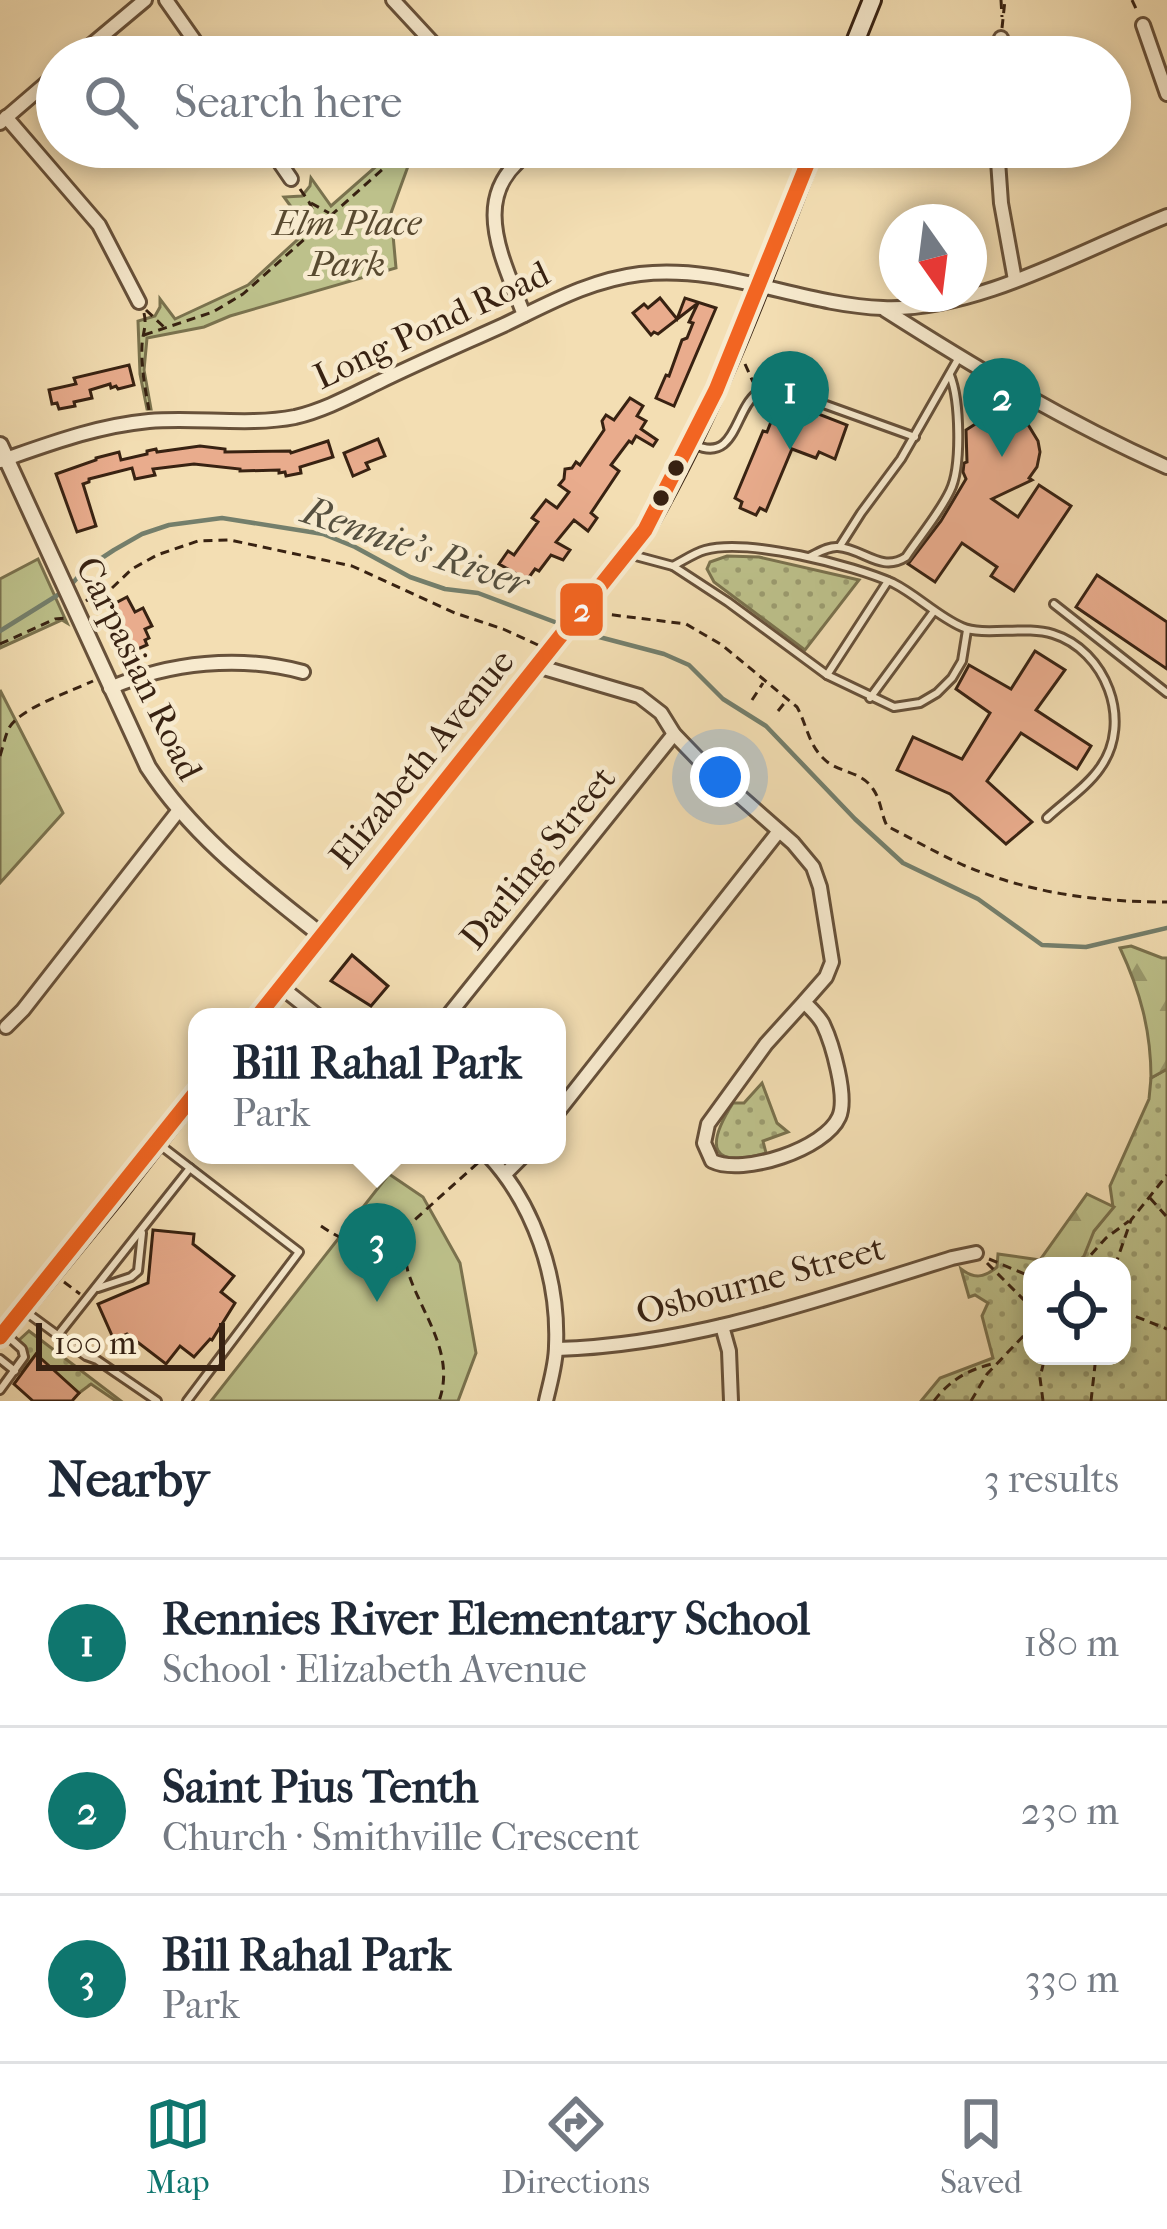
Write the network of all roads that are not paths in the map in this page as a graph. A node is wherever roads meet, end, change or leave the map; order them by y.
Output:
1 (145, 0) edge
2 (166, 0) edge
3 (393, 0) edge
4 (872, 0) edge
5 (1143, 25) road end
6 (102, 36) edge
7 (191, 36) edge
8 (426, 36) edge
9 (857, 36) edge
10 (36, 92) edge
11 (1167, 94) edge
12 (3, 120) edge
13 (36, 156) edge
14 (47, 168) edge
15 (283, 168) edge
16 (513, 168) edge
17 (806, 168) edge
18 (999, 168) edge
19 (291, 179) road end
20 (1167, 215) edge
21 (1016, 280) junction
22 (760, 286) junction
23 (987, 290) edge
24 (139, 302) road end
25 (879, 308) edge
26 (888, 312) edge
27 (524, 315) junction
28 (959, 356) junction
29 (950, 375) junction
30 (915, 437) junction
31 (692, 443) junction
32 (2, 455) edge
33 (1167, 466) edge
34 (840, 547) junction
35 (628, 554) junction
36 (809, 557) junction
37 (673, 566) junction
38 (888, 581) junction
39 (1054, 604) dead end
40 (934, 611) junction
41 (967, 629) junction
42 (537, 666) junction
43 (303, 672) dead end
44 (827, 675) junction
45 (110, 688) junction
46 (1167, 694) edge
47 (869, 698) junction
48 (674, 734) junction
49 (179, 811) junction
50 (1047, 818) dead end
51 (779, 831) junction
52 (321, 935) junction
53 (281, 987) junction
54 (804, 1002) junction
55 (264, 1008) edge
56 (308, 1008) edge
57 (454, 1008) edge
58 (6, 1027) dead end
59 (566, 1102) edge
60 (188, 1103) edge
61 (157, 1143) junction
62 (492, 1164) edge
63 (515, 1164) edge
64 (190, 1168) junction
65 (505, 1174) junction
66 (142, 1229) junction
67 (976, 1253) road end
68 (94, 1289) junction
69 (22, 1310) junction
70 (722, 1326) junction
71 (2, 1335) edge
72 (58, 1335) junction
73 (556, 1349) junction
74 (0, 1359) edge
75 (15, 1371) junction
76 (0, 1390) edge
77 (157, 1401) edge
78 (187, 1401) edge
79 (546, 1401) edge
80 (731, 1401) edge

1 - 6 street
2 - 7 street
3 - 8 street
4 - 9 main road
5 - 11 street
10 - 12 street
12 - 13 street
14 - 24 street
15 - 19 street
16 - 27 street
17 - 22 main road, Elizabeth Avenue
18 - 21 street
20 - 21 street
21 - 23 street
22 - 25 street, Long Pond Road
22 - 27 street, Long Pond Road
22 - 31 main road, Elizabeth Avenue
26 - 28 street
27 - 32 street, Long Pond Road
28 - 29 lane
28 - 33 street
29 - 30 lane
29 - 34 lane
30 - 31 lane
30 - 34 lane
31 - 35 main road, Elizabeth Avenue
32 - 45 street, Carpasian Road
34 - 36 lane
35 - 37 lane
35 - 42 main road, Elizabeth Avenue
36 - 37 lane
36 - 38 lane
37 - 44 lane
38 - 40 lane
38 - 44 lane
39 - 46 lane
40 - 41 lane
40 - 47 lane
41 - 47 lane
41 - 50 lane
42 - 48 street
42 - 52 main road, Elizabeth Avenue
43 - 45 street
44 - 47 lane
45 - 49 street, Carpasian Road
48 - 51 street
48 - 57 street, Darling Street
49 - 52 street, Carpasian Road
49 - 58 street
51 - 54 street
51 - 59 street
52 - 53 main road, Elizabeth Avenue
53 - 55 main road, Elizabeth Avenue
53 - 56 street
54 - 54 street
60 - 61 main road
61 - 64 lane
61 - 69 main road
62 - 65 street
63 - 65 street
64 - 66 lane
64 - 78 lane
65 - 73 street
66 - 68 lane
66 - 68 lane
67 - 70 street, Osbourne Street
68 - 72 lane
69 - 71 main road
69 - 72 lane
70 - 73 street, Osbourne Street
70 - 80 street
71 - 75 lane
72 - 77 lane
73 - 79 street
74 - 75 lane
75 - 76 lane

